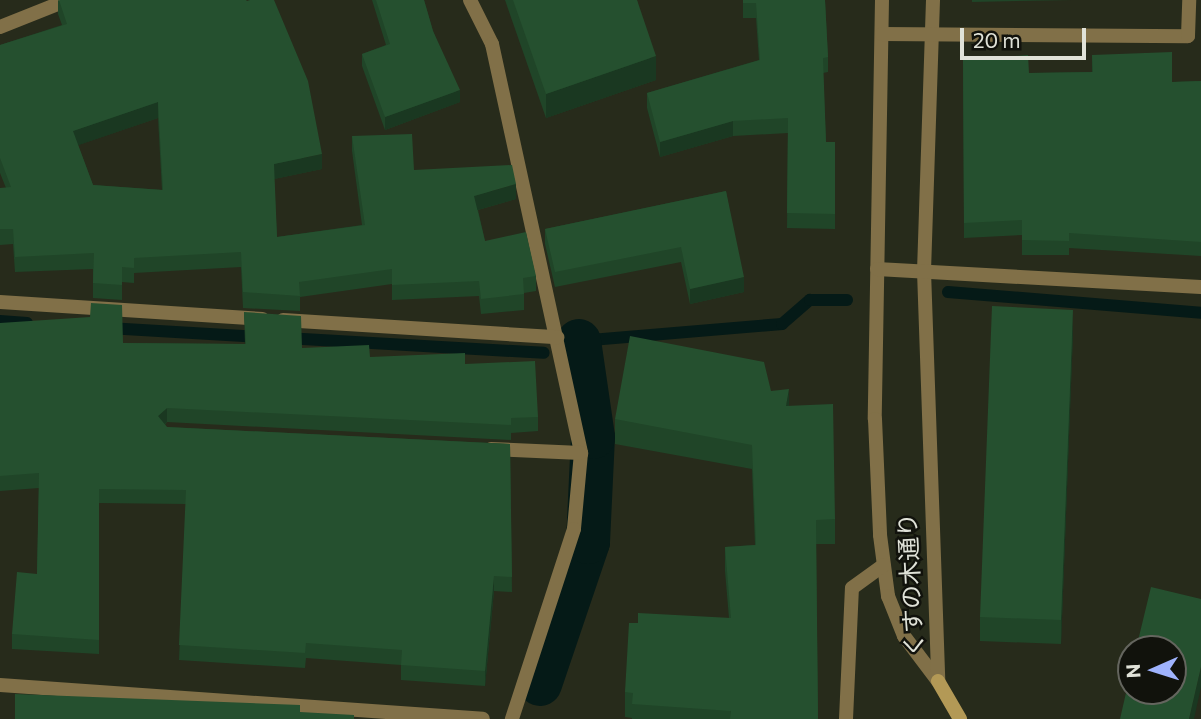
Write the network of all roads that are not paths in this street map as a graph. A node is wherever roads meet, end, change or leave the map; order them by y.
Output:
1 (68, 0) edge
2 (470, 0) edge
3 (882, 0) edge
4 (933, 0) edge
5 (1189, 0) edge
6 (0, 27) edge
7 (882, 34) junction
8 (933, 34) junction
9 (877, 269) junction
10 (924, 271) junction
11 (1201, 287) edge
12 (0, 302) edge
13 (557, 337) junction
14 (471, 447) edge
15 (581, 453) junction
16 (884, 565) junction
17 (938, 681) junction
18 (0, 685) edge
19 (483, 719) edge
20 (512, 719) edge
21 (846, 719) edge
22 (960, 719) edge

1 - 6 street
2 - 13 street
3 - 7 street, くすの木通り
4 - 8 street, くすの木通り
5 - 8 street
7 - 8 street
7 - 9 street, くすの木通り
8 - 10 street, くすの木通り
9 - 10 street
9 - 16 street, くすの木通り
10 - 11 street
10 - 17 street, くすの木通り
12 - 13 street
13 - 15 street
14 - 15 street
15 - 20 street
16 - 17 street, くすの木通り
16 - 21 street
17 - 22 street
18 - 19 street

